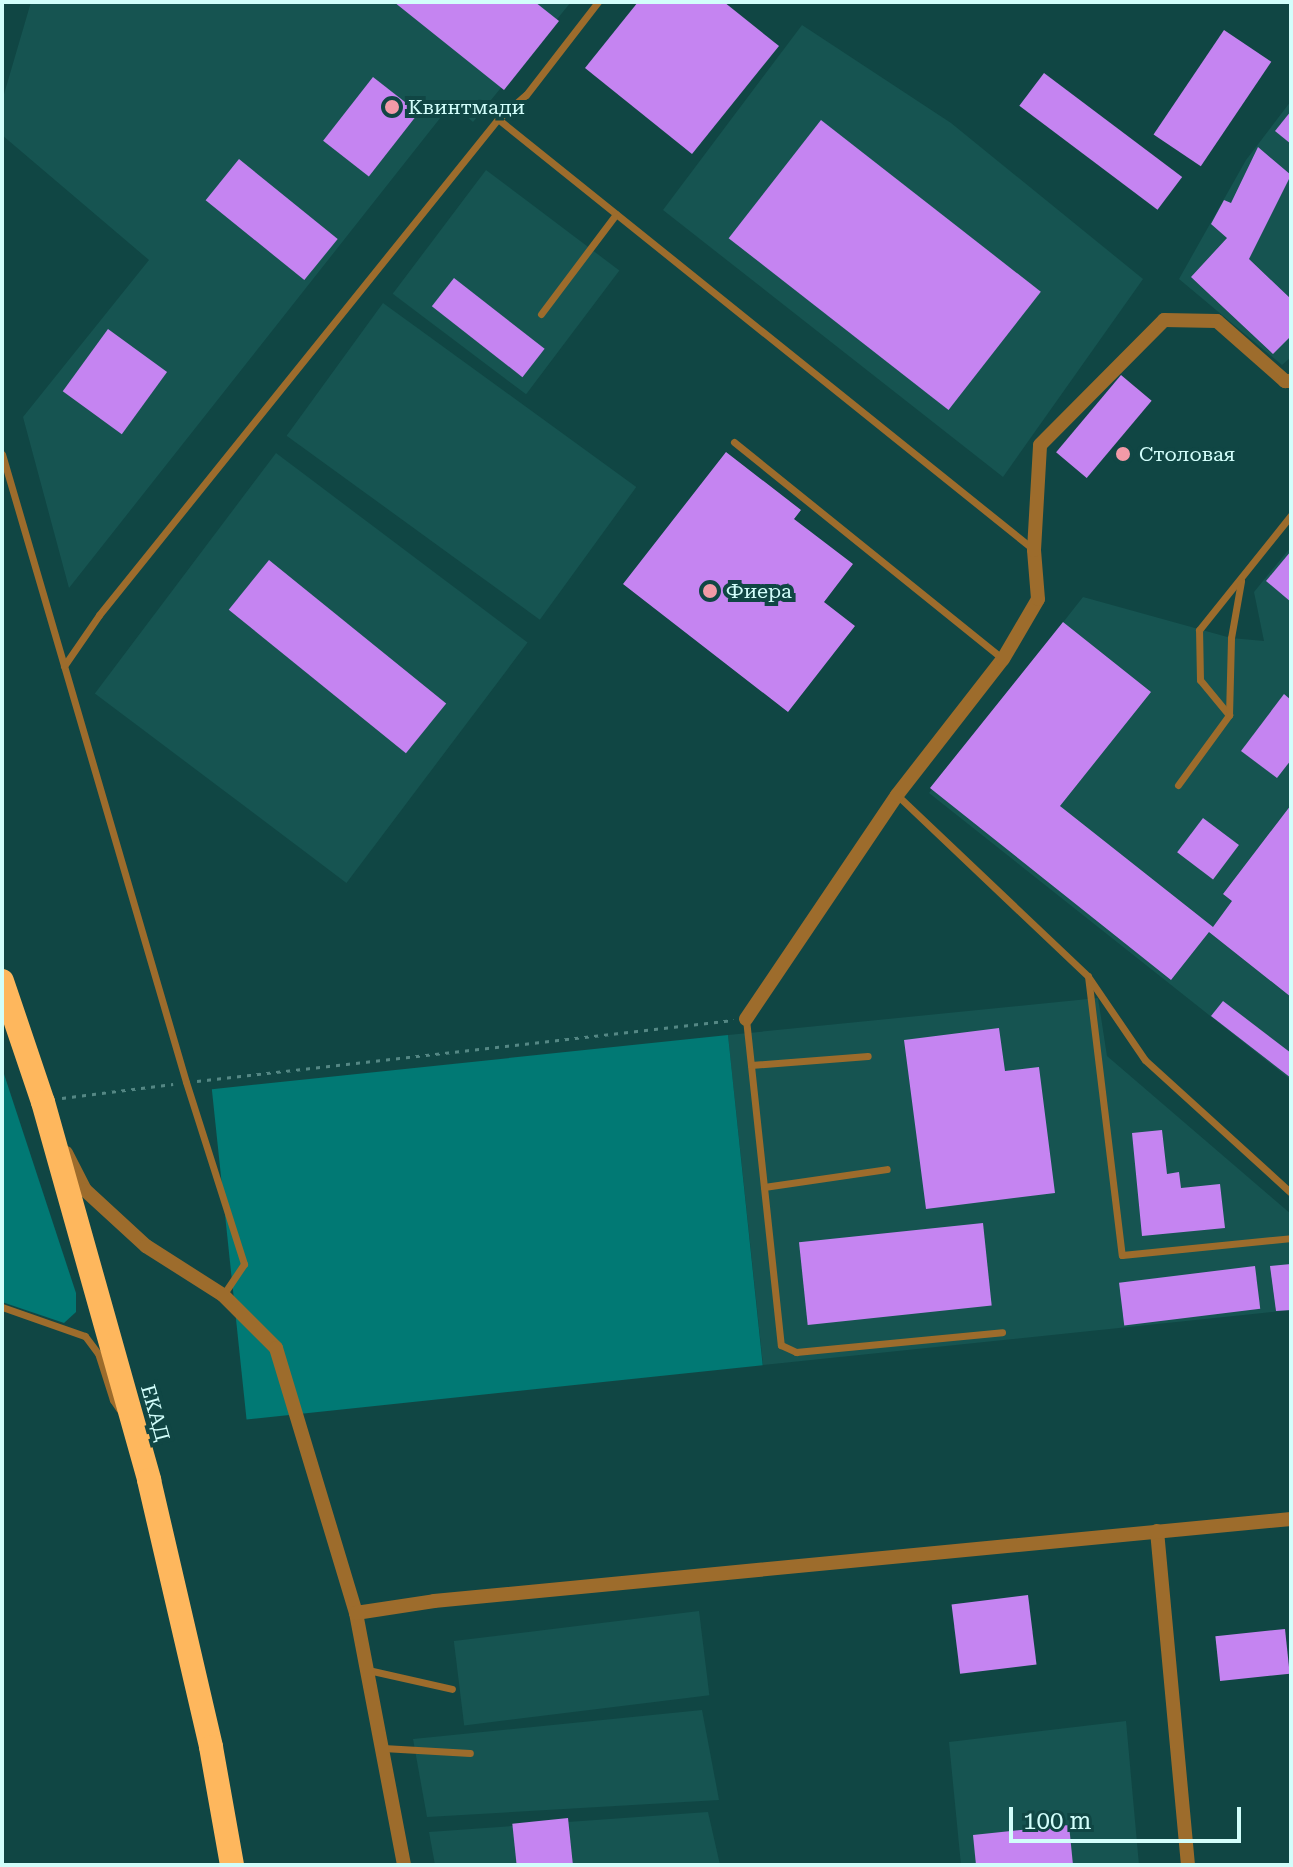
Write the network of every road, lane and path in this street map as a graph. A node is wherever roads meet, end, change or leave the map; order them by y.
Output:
1 (598, 2) edge
2 (498, 119) junction
3 (616, 214) junction
4 (541, 314) dead end
5 (1291, 381) edge
6 (734, 442) dead end
7 (2, 454) edge
8 (1291, 515) edge
9 (1034, 550) junction
10 (1241, 576) junction
11 (1003, 659) junction
12 (64, 666) junction
13 (1229, 715) junction
14 (1178, 785) dead end
15 (897, 795) junction
16 (1088, 976) junction
17 (2, 981) edge
18 (746, 1019) junction
19 (868, 1056) dead end
20 (751, 1065) junction
21 (186, 1082) junction
22 (44, 1108) junction
23 (887, 1169) dead end
24 (764, 1187) junction
25 (1291, 1193) edge
26 (1291, 1238) edge
27 (223, 1295) junction
28 (2, 1307) edge
29 (1002, 1332) dead end
30 (135, 1428) junction
31 (1291, 1519) edge
32 (1157, 1531) junction
33 (356, 1613) junction
34 (367, 1670) junction
35 (452, 1689) dead end
36 (383, 1748) junction
37 (470, 1753) dead end
38 (232, 1865) edge
39 (404, 1865) edge
40 (1188, 1865) edge

1 - 2 lane
2 - 3 lane
2 - 12 lane
3 - 4 lane
3 - 9 lane
5 - 9 street
6 - 11 lane
7 - 12 lane
8 - 10 lane
9 - 11 street
10 - 13 lane
10 - 13 lane
11 - 15 street
12 - 21 lane
13 - 14 lane
15 - 16 lane
15 - 18 street
16 - 25 lane
16 - 26 lane
17 - 22 highway, ЕКАД
18 - 20 lane
18 - 21 path
19 - 20 lane
20 - 24 lane
21 - 22 path
21 - 27 lane
22 - 27 street
22 - 30 highway, ЕКАД
23 - 24 lane
24 - 29 lane
27 - 33 street
28 - 30 lane
30 - 38 highway, ЕКАД
31 - 32 street
32 - 33 street
32 - 40 street
33 - 34 street
34 - 35 lane
34 - 36 street
36 - 37 lane
36 - 39 street

